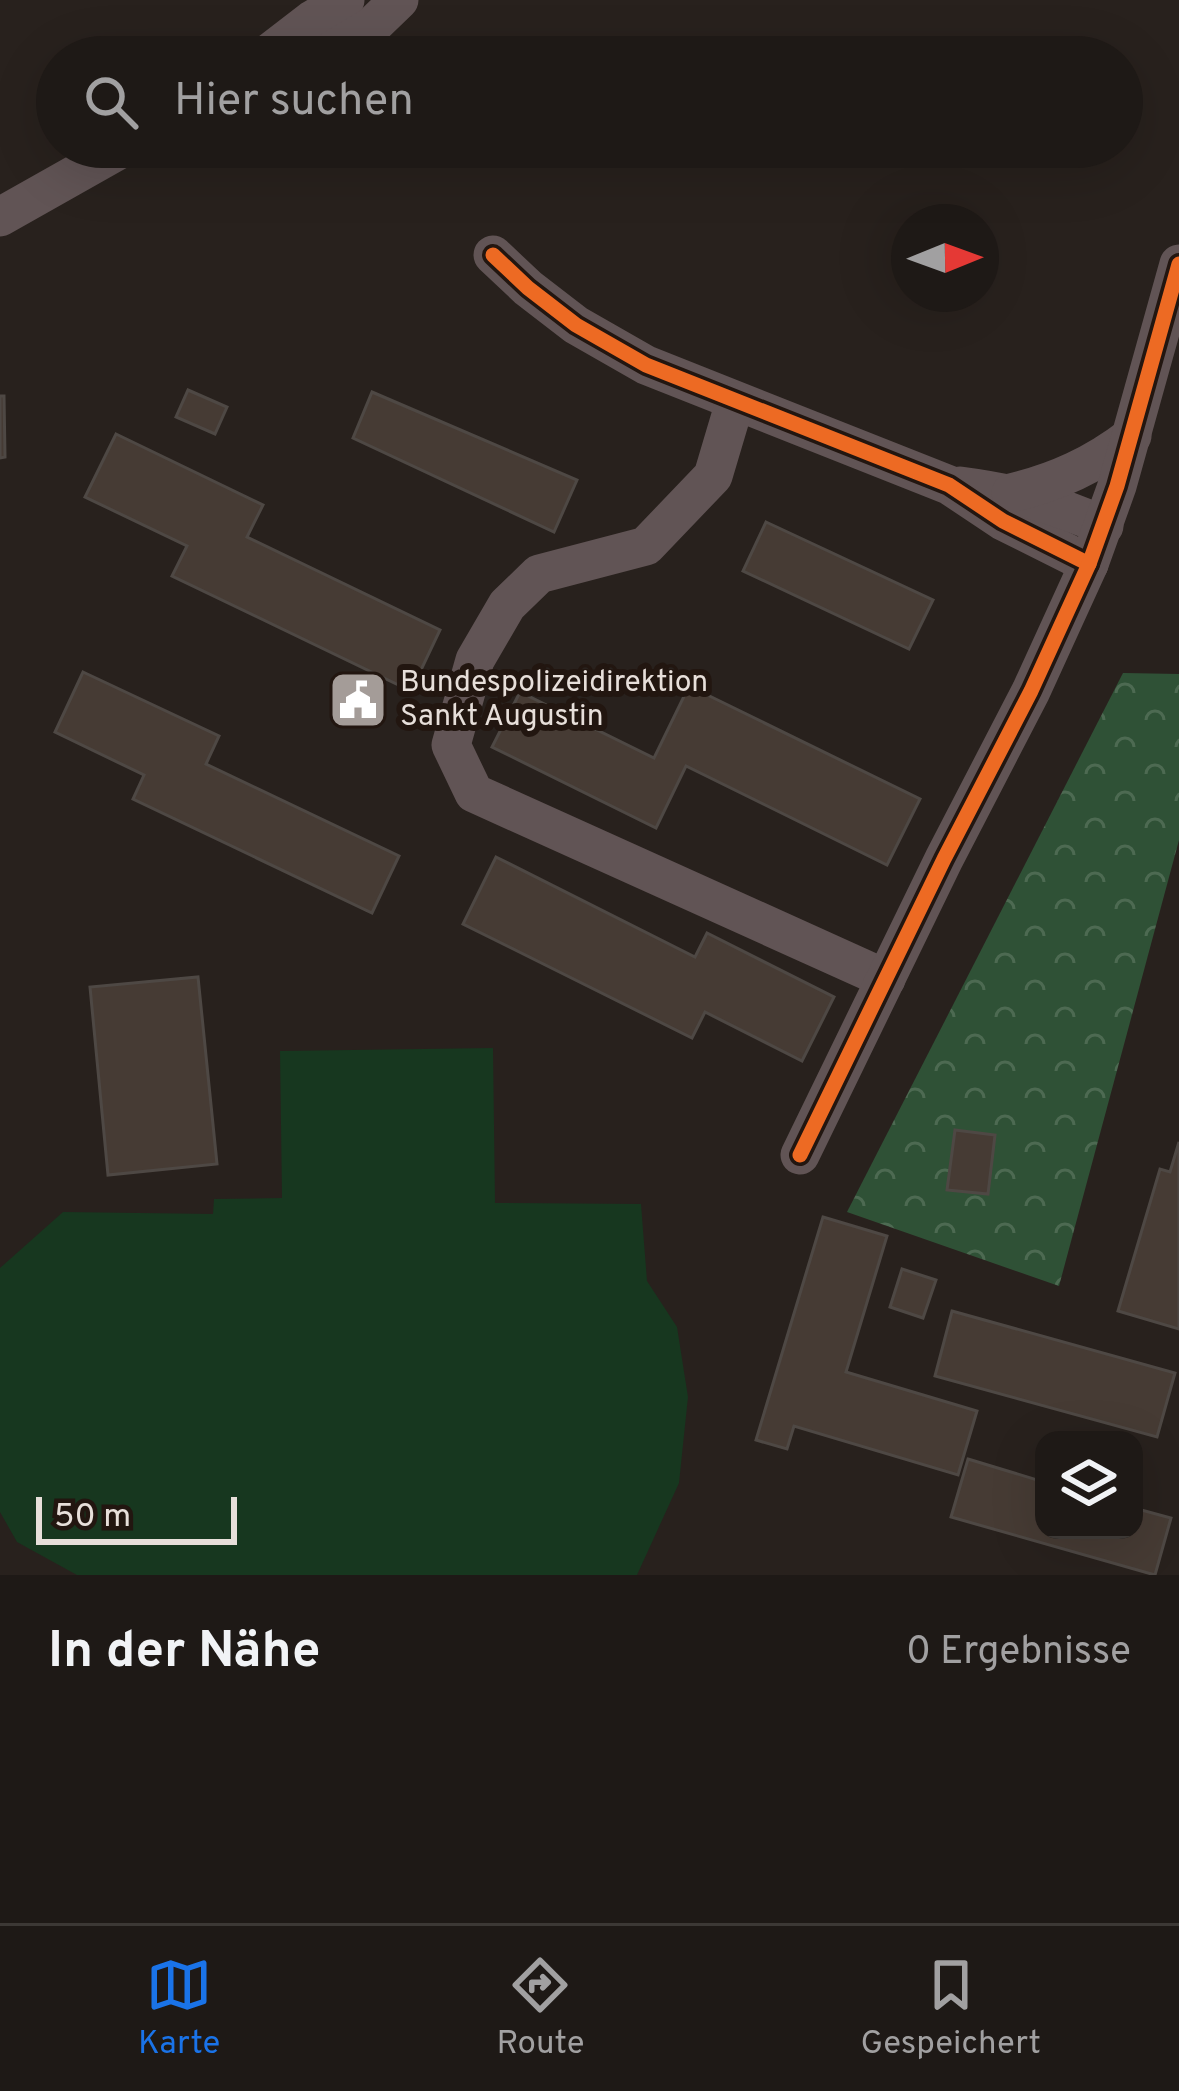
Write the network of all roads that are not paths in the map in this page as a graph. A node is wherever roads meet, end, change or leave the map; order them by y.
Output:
1 (399, 0) edge
2 (319, 19) edge
3 (294, 36) edge
4 (87, 168) edge
5 (0, 218) edge
6 (493, 255) dead end
7 (1179, 264) edge
8 (735, 402) junction
9 (1132, 436) junction
10 (949, 484) junction
11 (1011, 493) junction
12 (1104, 526) junction
13 (1089, 564) junction
14 (886, 979) junction
15 (800, 1155) dead end

1 - 2 street
2 - 3 street
4 - 5 street
6 - 8 street
7 - 9 street
8 - 10 street
8 - 14 street
9 - 11 street
9 - 12 street
10 - 11 street
10 - 13 street
11 - 12 street
12 - 13 street
13 - 14 street
14 - 15 street

